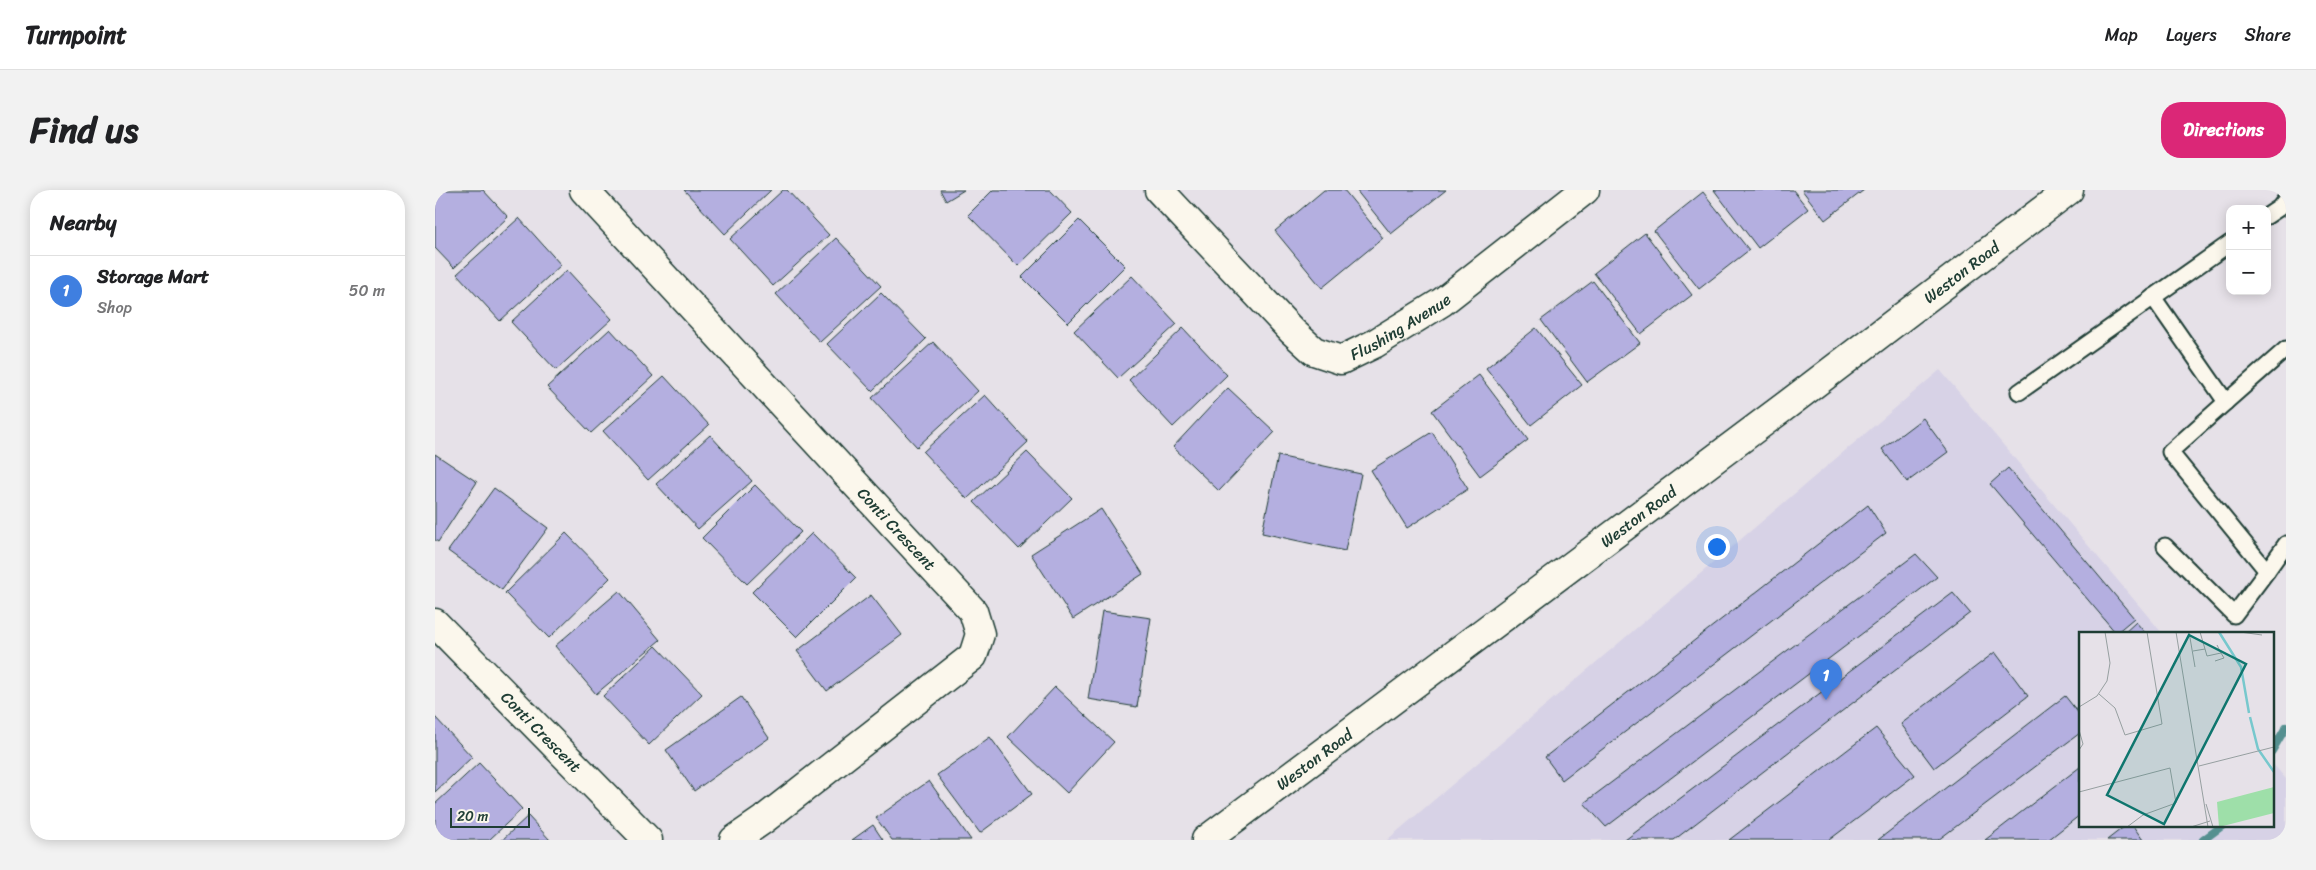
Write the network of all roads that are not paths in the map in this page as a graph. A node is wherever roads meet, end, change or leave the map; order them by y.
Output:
1 (583, 190) edge
2 (1159, 190) edge
3 (1585, 190) edge
4 (2069, 190) edge
5 (2226, 246) edge
6 (2153, 297) junction
7 (2286, 349) edge
8 (2019, 392) dead end
9 (2226, 402) junction
10 (2286, 544) edge
11 (2165, 546) dead end
12 (2267, 571) junction
13 (435, 623) edge
14 (648, 840) edge
15 (734, 840) edge
16 (1206, 840) edge

1 - 15 street, Conti Crescent
2 - 3 street, Flushing Avenue
4 - 16 street, Weston Road
5 - 6 lane
6 - 8 lane
6 - 9 lane
7 - 9 lane
9 - 12 lane
10 - 12 lane
11 - 12 lane
13 - 14 street, Conti Crescent

